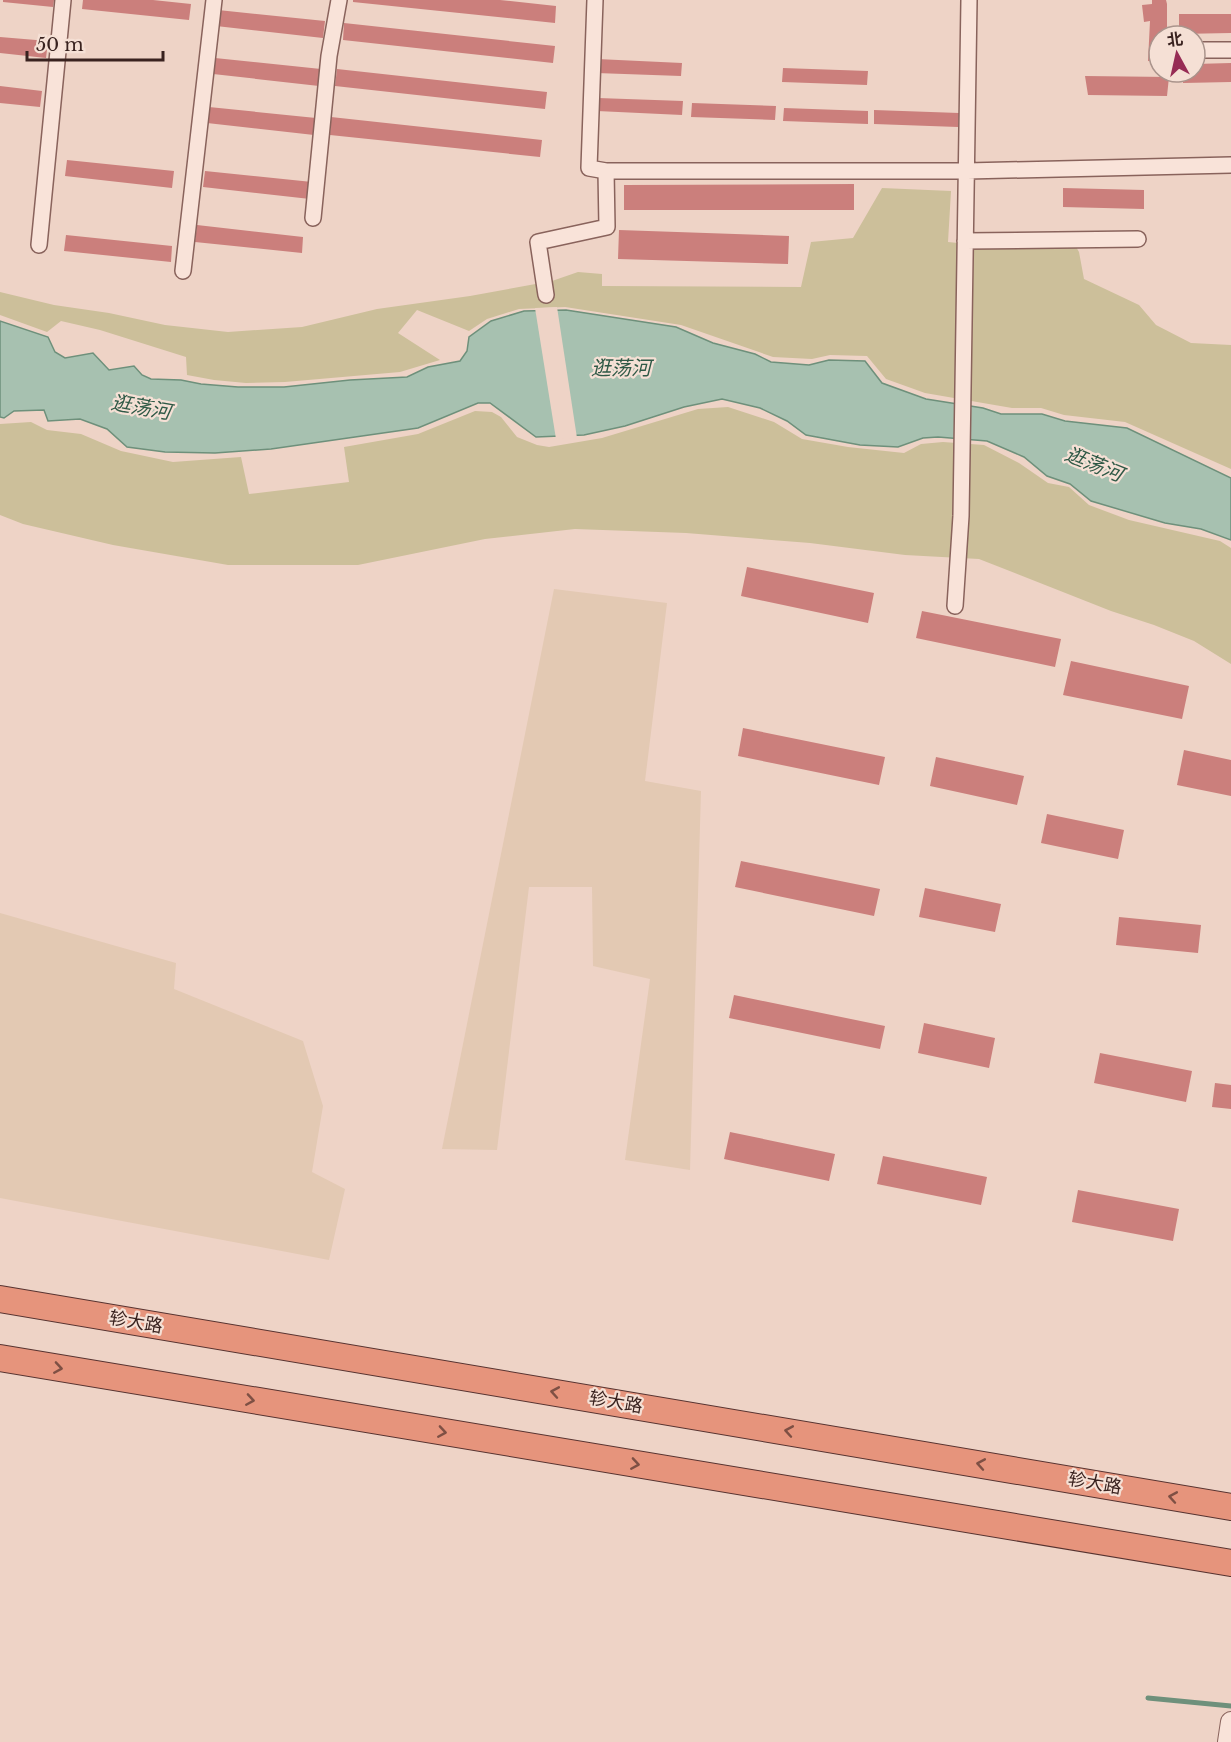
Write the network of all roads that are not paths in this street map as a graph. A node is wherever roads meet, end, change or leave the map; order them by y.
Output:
1 (63, 0) edge
2 (214, 0) edge
3 (339, 0) edge
4 (596, 0) edge
5 (969, 0) edge
6 (1207, 50) edge
7 (1231, 50) edge
8 (1231, 165) edge
9 (606, 171) junction
10 (966, 171) junction
11 (314, 218) dead end
12 (1138, 239) dead end
13 (965, 241) junction
14 (39, 244) dead end
15 (183, 271) dead end
16 (546, 295) dead end
17 (956, 606) dead end
18 (0, 1299) edge
19 (0, 1358) edge
20 (1231, 1507) edge
21 (1231, 1563) edge
22 (1231, 1722) edge
23 (1228, 1742) edge

1 - 14 street
2 - 15 street
3 - 11 street
4 - 9 street
5 - 10 street
6 - 7 street
8 - 10 street
9 - 10 street
9 - 16 street
10 - 13 street
12 - 13 street
13 - 17 street
20 -> 18 highway, 轸大路
19 -> 21 highway
22 - 23 street

